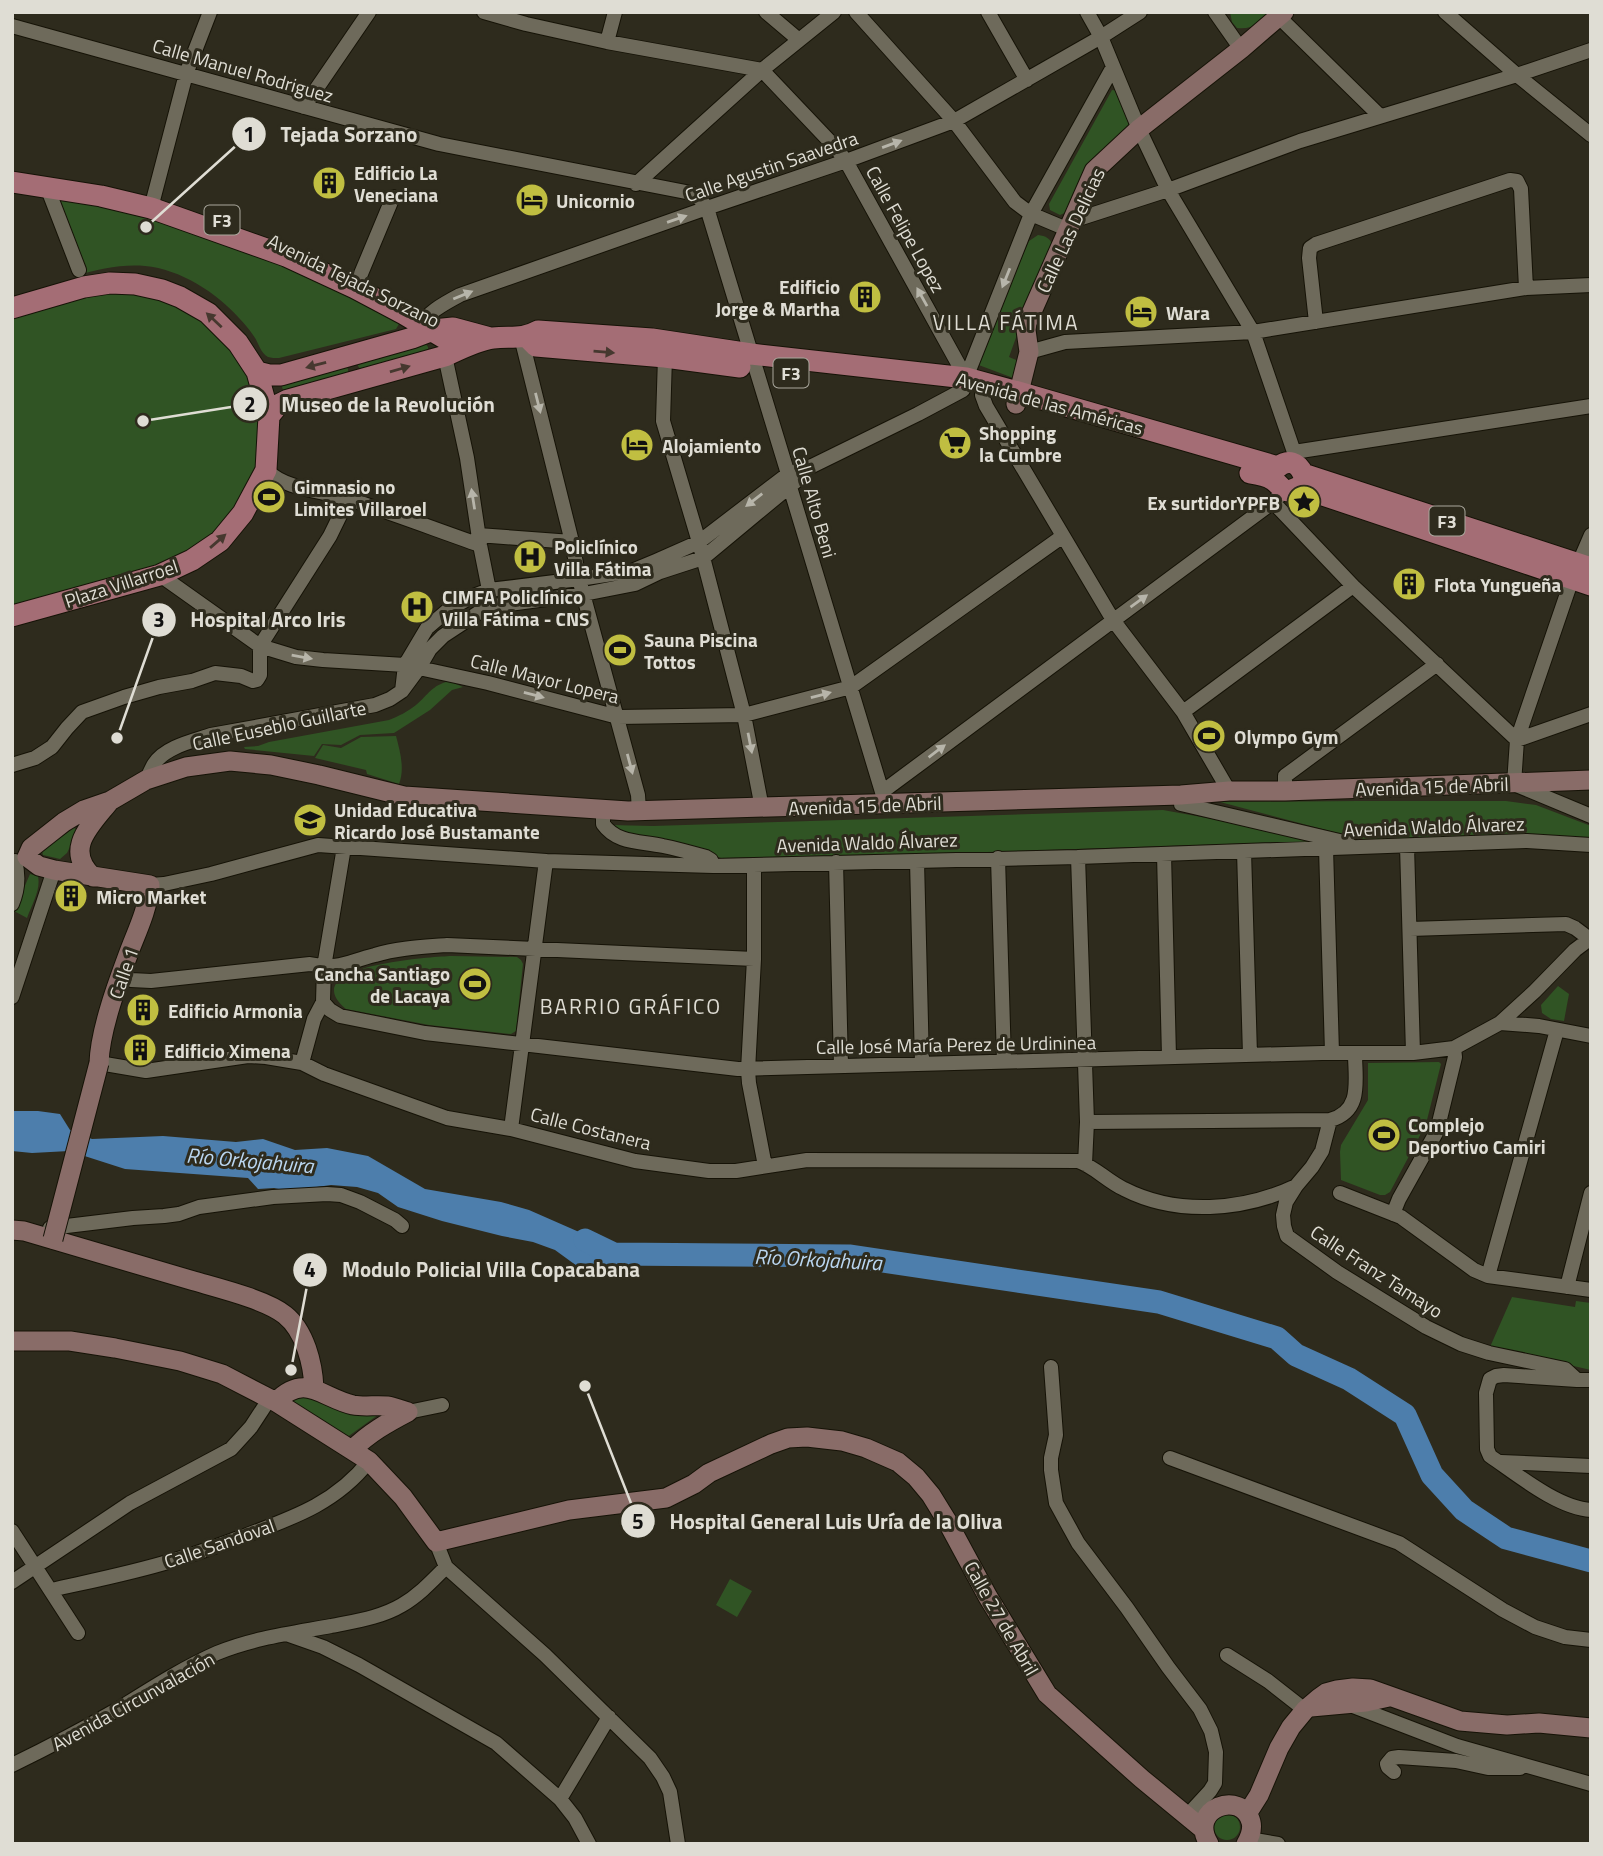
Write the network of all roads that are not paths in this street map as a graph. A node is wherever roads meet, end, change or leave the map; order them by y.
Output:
1 (210, 12) edge
2 (369, 12) edge
3 (484, 12) edge
4 (615, 12) edge
5 (766, 12) edge
6 (834, 12) edge
7 (856, 12) edge
8 (988, 12) edge
9 (1087, 12) edge
10 (1140, 12) edge
11 (1215, 12) edge
12 (1445, 12) edge
13 (1282, 15) edge
14 (527, 18) edge
15 (12, 26) edge
16 (1101, 37) junction
17 (799, 40) junction
18 (607, 42) junction
19 (1241, 49) junction
20 (1591, 50) edge
21 (1113, 67) junction
22 (762, 71) junction
23 (186, 74) junction
24 (1517, 75) junction
25 (1027, 80) junction
26 (304, 107) junction
27 (1380, 116) junction
28 (954, 121) junction
29 (1139, 129) junction
30 (1591, 135) edge
31 (846, 161) junction
32 (12, 168) edge
33 (12, 182) edge
34 (636, 184) junction
35 (47, 187) junction
36 (1168, 190) junction
37 (393, 197) dead end
38 (153, 201) junction
39 (706, 208) junction
40 (1031, 214) junction
41 (1070, 225) junction
42 (79, 270) dead end
43 (358, 283) junction
44 (1591, 285) edge
45 (1526, 288) junction
46 (12, 308) edge
47 (1316, 322) junction
48 (430, 327) junction
49 (1253, 332) junction
50 (524, 337) junction
51 (490, 338) junction
52 (453, 352) junction
53 (1029, 352) junction
54 (350, 356) junction
55 (665, 357) junction
56 (753, 362) junction
57 (257, 372) junction
58 (357, 381) junction
59 (971, 388) junction
60 (1017, 398) junction
61 (1591, 406) edge
62 (269, 416) junction
63 (266, 470) junction
64 (1287, 477) junction
65 (789, 480) junction
66 (348, 499) junction
67 (1591, 535) edge
68 (1063, 536) junction
69 (479, 540) junction
70 (572, 541) junction
71 (699, 542) junction
72 (703, 558) junction
73 (1583, 574) edge
74 (160, 575) junction
75 (579, 579) junction
76 (1353, 586) junction
77 (489, 590) junction
78 (584, 594) junction
79 (12, 616) edge
80 (1113, 620) junction
81 (260, 646) junction
82 (1437, 664) junction
83 (412, 667) junction
84 (851, 687) junction
85 (1183, 712) junction
86 (1591, 714) edge
87 (744, 715) junction
88 (618, 717) junction
89 (1517, 740) junction
90 (12, 765) edge
91 (146, 780) junction
92 (1591, 780) edge
93 (1514, 784) junction
94 (1228, 791) junction
95 (1285, 791) junction
96 (1181, 795) junction
97 (886, 798) junction
98 (110, 801) junction
99 (762, 808) junction
100 (603, 810) junction
101 (639, 811) junction
102 (1591, 816) edge
103 (1591, 845) edge
104 (1407, 846) junction
105 (344, 847) junction
106 (1367, 847) junction
107 (1326, 848) junction
108 (1244, 851) junction
109 (1164, 854) junction
110 (1078, 857) junction
111 (998, 858) junction
112 (18, 860) edge
113 (546, 861) junction
114 (917, 861) junction
115 (836, 862) junction
116 (754, 865) junction
117 (713, 866) junction
118 (54, 870) junction
119 (93, 877) junction
120 (149, 885) junction
121 (12, 904) edge
122 (1410, 929) junction
123 (1590, 939) edge
124 (533, 950) junction
125 (754, 958) junction
126 (324, 967) junction
127 (120, 976) junction
128 (12, 997) edge
129 (323, 1002) junction
130 (1500, 1023) junction
131 (1557, 1030) junction
132 (1591, 1037) edge
133 (522, 1045) junction
134 (1454, 1048) junction
135 (1332, 1053) junction
136 (1355, 1053) junction
137 (1413, 1053) junction
138 (1250, 1055) junction
139 (1169, 1057) junction
140 (1084, 1060) junction
141 (1004, 1061) junction
142 (99, 1063) junction
143 (302, 1063) junction
144 (922, 1063) junction
145 (841, 1066) junction
146 (748, 1070) junction
147 (1331, 1120) junction
148 (1087, 1122) junction
149 (511, 1129) junction
150 (1086, 1164) junction
151 (765, 1166) junction
152 (1296, 1186) junction
153 (1340, 1193) dead end
154 (1591, 1193) edge
155 (1393, 1214) junction
156 (402, 1226) dead end
157 (18, 1230) edge
158 (53, 1239) junction
159 (1488, 1276) junction
160 (1567, 1287) junction
161 (1591, 1290) edge
162 (12, 1341) edge
163 (1051, 1367) dead end
164 (1584, 1380) edge
165 (314, 1388) junction
166 (273, 1400) junction
167 (442, 1405) dead end
168 (408, 1412) junction
169 (352, 1450) junction
170 (1170, 1458) dead end
171 (369, 1461) junction
172 (1499, 1462) junction
173 (1591, 1466) edge
174 (1591, 1510) edge
175 (12, 1531) edge
176 (436, 1542) junction
177 (37, 1567) junction
178 (446, 1567) junction
179 (12, 1582) edge
180 (51, 1590) junction
181 (78, 1633) dead end
182 (285, 1634) junction
183 (1591, 1640) edge
184 (1227, 1655) dead end
185 (1347, 1696) junction
186 (1308, 1709) junction
187 (609, 1717) junction
188 (1591, 1728) edge
189 (12, 1765) edge
190 (1539, 1768) junction
191 (1394, 1772) dead end
192 (1591, 1784) edge
193 (560, 1800) junction
194 (1247, 1814) junction
195 (1187, 1816) junction
196 (1206, 1837) edge
197 (1248, 1841) edge
198 (589, 1844) edge
199 (678, 1844) edge
200 (1278, 1844) edge

1 - 23 street
2 - 26 street
3 - 14 street
4 - 18 street
5 - 17 street
6 - 17 street
7 - 28 street
8 - 25 street
9 - 16 street
10 - 16 street, Calle Agustin Saavedra
11 - 19 street
12 - 24 street
13 - 19 main road, Calle Las Delicias
13 - 27 street
14 - 18 street
15 - 23 street, Calle Manuel Rodriguez
16 - 21 street
16 - 25 street, Calle Agustin Saavedra
17 - 22 street
18 - 22 street
19 - 29 main road, Calle Las Delicias
20 - 24 street
21 - 29 street
21 - 40 street, Calle Las Delicias
22 - 31 street, Calle Felipe Lopez
22 - 34 street
23 - 26 street, Calle Manuel Rodriguez
23 - 38 street
24 - 27 street
24 - 30 street
25 - 28 street, Calle Agustin Saavedra
26 - 34 street, Calle Manuel Rodriguez
27 - 36 street
31 -> 28 street, Calle Agustin Saavedra
28 - 40 street
29 - 36 street
29 - 41 main road, Calle Las Delicias
31 - 39 street, Calle Agustin Saavedra
59 -> 31 street, Calle Felipe Lopez
32 - 38 main road, Avenida Tejada Sorzano / F3
33 - 35 main road, Avenida Tejada Sorzano / F3
34 - 39 street, Calle Manuel Rodriguez
35 - 38 main road, Avenida Tejada Sorzano / F3
35 - 42 street
36 - 41 street
36 - 49 street
37 - 43 street
38 - 43 main road, Avenida Tejada Sorzano / F3
48 -> 39 street, Calle Agustin Saavedra
39 - 56 street, Calle Alto Beni
40 - 41 street
40 -> 59 street, Calle Las Delicias
41 - 53 main road, Calle Las Delicias
43 - 48 main road, Avenida Tejada Sorzano / F3
44 - 45 street
45 - 47 street
45 - 47 street
57 -> 46 main road, Plaza Villarroel
47 - 49 street
48 - 51 main road, F3
48 - 52 main road, Avenida Tejada Sorzano / F3
48 - 54 main road
49 - 53 street
49 - 64 street
50 - 51 main road, Avenida de las Américas / F3
50 -> 55 main road, Avenida de las Américas / F3
50 - 56 main road, Avenida de las Américas / F3
50 -> 70 street
51 - 52 main road, F3
58 -> 52 main road
69 -> 52 street
53 - 60 main road, Calle Las Delicias
54 -> 57 main road
54 - 58 main road
55 - 56 main road, Avenida de las Américas / F3
55 - 71 street
56 - 59 main road, Avenida de las Américas / F3
56 - 65 street, Calle Alto Beni
57 - 62 main road, Plaza Villarroel
58 - 62 main road
59 - 60 main road, Avenida de las Américas / F3
59 - 65 street
59 - 68 street, Calle Felipe Lopez
60 - 64 main road, Avenida de las Américas / F3
61 - 64 street
62 - 63 main road, Plaza Villarroel
63 - 66 street
74 -> 63 main road, Plaza Villarroel
64 - 73 main road, Avenida de las Américas / F3
64 - 76 street
80 -> 64 street
65 -> 71 street
65 - 72 street
65 - 84 street, Calle Alto Beni
66 - 69 street
66 - 81 street
67 - 73 street
68 - 80 street, Calle Felipe Lopez
68 - 84 street, Calle Mayor Lopera
69 - 70 street
69 - 77 street
70 - 75 street
71 - 72 street
71 - 75 street
72 - 78 street
72 - 87 street
73 - 89 street
74 - 79 main road, Plaza Villarroel
74 - 81 street, Calle Mayor Lopera
75 - 77 street
75 - 78 street
76 - 82 street
76 - 85 street
77 - 83 street
78 - 83 street
78 - 88 street
80 - 85 street, Calle Felipe Lopez
97 -> 80 street
81 -> 83 street, Calle Mayor Lopera
81 - 90 street
82 - 89 street
82 - 95 street
83 -> 88 street, Calle Mayor Lopera
83 - 91 street, Calle Euseblo Guillarte
87 -> 84 street, Calle Mayor Lopera
84 - 97 street, Calle Alto Beni
85 - 94 street, Calle Felipe Lopez
86 - 89 street
87 - 88 street, Calle Mayor Lopera
87 -> 99 street
88 -> 101 street
89 - 93 street
91 - 98 main road, Calle Euseblo Guillarte
91 - 100 main road, Avenida 15 de Abril
92 - 93 main road, Avenida 15 de Abril
93 - 95 main road, Avenida 15 de Abril
93 - 102 street
94 - 95 main road, Avenida 15 de Abril
94 - 96 main road, Avenida 15 de Abril
96 - 97 main road, Avenida 15 de Abril
96 - 106 street
97 - 99 main road, Avenida 15 de Abril
98 - 112 main road, Calle Euseblo Guillarte
98 - 119 main road
99 - 101 main road, Avenida 15 de Abril
100 - 101 main road, Avenida 15 de Abril
100 - 117 street
103 - 104 street, Avenida Waldo Álvarez
104 - 106 street, Avenida Waldo Álvarez
104 - 122 street
105 - 113 street, Avenida Waldo Álvarez
105 - 120 street, Avenida Waldo Álvarez
105 - 126 street
106 - 107 street, Avenida Waldo Álvarez
107 - 108 street, Avenida Waldo Álvarez
107 - 135 street
108 - 109 street, Avenida Waldo Álvarez
108 - 138 street
109 - 110 street, Avenida Waldo Álvarez
109 - 139 street
110 - 111 street, Avenida Waldo Álvarez
110 - 140 street
111 - 114 street, Avenida Waldo Álvarez
111 - 141 street
112 - 118 main road
112 - 121 street
113 - 117 street, Avenida Waldo Álvarez
113 - 124 street
114 - 115 street, Avenida Waldo Álvarez
114 - 144 street
115 - 116 street, Avenida Waldo Álvarez
115 - 145 street
116 - 117 street, Avenida Waldo Álvarez
116 - 125 street
118 - 119 main road
118 - 128 street
119 - 120 main road
120 - 127 main road, Calle 1
122 - 123 street
122 - 137 street
123 - 130 street, Calle José María Perez de Urdininea
124 - 125 street
124 - 126 street
124 - 133 street
125 - 146 street
126 - 127 street
126 - 129 street
127 - 142 main road, Calle 1
129 - 133 street, Calle José María Perez de Urdininea
129 - 143 street
130 - 131 street
130 - 134 street, Calle José María Perez de Urdininea
131 - 132 street
131 - 159 street
133 - 146 street, Calle José María Perez de Urdininea
133 - 149 street
134 - 137 street, Calle José María Perez de Urdininea
134 - 155 street
135 - 136 street, Calle José María Perez de Urdininea
135 - 138 street, Calle José María Perez de Urdininea
136 - 137 street, Calle José María Perez de Urdininea
136 - 147 street
138 - 139 street, Calle José María Perez de Urdininea
139 - 140 street, Calle José María Perez de Urdininea
140 - 141 street, Calle José María Perez de Urdininea
140 - 148 street
141 - 144 street, Calle José María Perez de Urdininea
142 - 143 street, Calle Costanera
142 - 158 main road, Calle 1, bridge
143 - 149 street, Calle Costanera
144 - 145 street, Calle José María Perez de Urdininea
145 - 146 street, Calle José María Perez de Urdininea
146 - 151 street
147 - 148 street
147 - 152 street
148 - 150 street
149 - 151 street, Calle Costanera
150 - 151 street, Calle Costanera
150 - 152 street
152 - 164 street, Calle Franz Tamayo
153 - 155 street
154 - 160 street
155 - 159 street
156 - 157 street
157 - 158 main road
158 - 165 main road
159 - 160 street
160 - 161 street
162 - 166 main road
163 - 195 street
164 - 172 street
165 - 166 main road
165 - 168 main road
166 - 169 main road
166 - 177 street
167 - 168 street
168 - 169 main road
169 - 171 main road
170 - 183 street
171 - 176 main road
171 - 180 street, Calle Sandoval
172 - 173 street
172 - 174 street
175 - 177 street
176 - 178 street
176 - 195 main road, Calle 27 de Abril
177 - 179 street
177 - 180 street
178 - 182 street, Avenida Circunvalación
178 - 187 street
180 - 181 street
182 - 189 street, Avenida Circunvalación
182 - 193 street
184 - 186 street
185 - 186 main road
185 - 188 main road
185 - 190 street
186 - 194 main road
187 - 193 street
187 - 199 street
190 - 191 street
190 - 192 street
193 - 198 street
194 - 196 main road
194 - 197 main road
195 - 196 main road, Calle 27 de Abril
197 - 200 street

